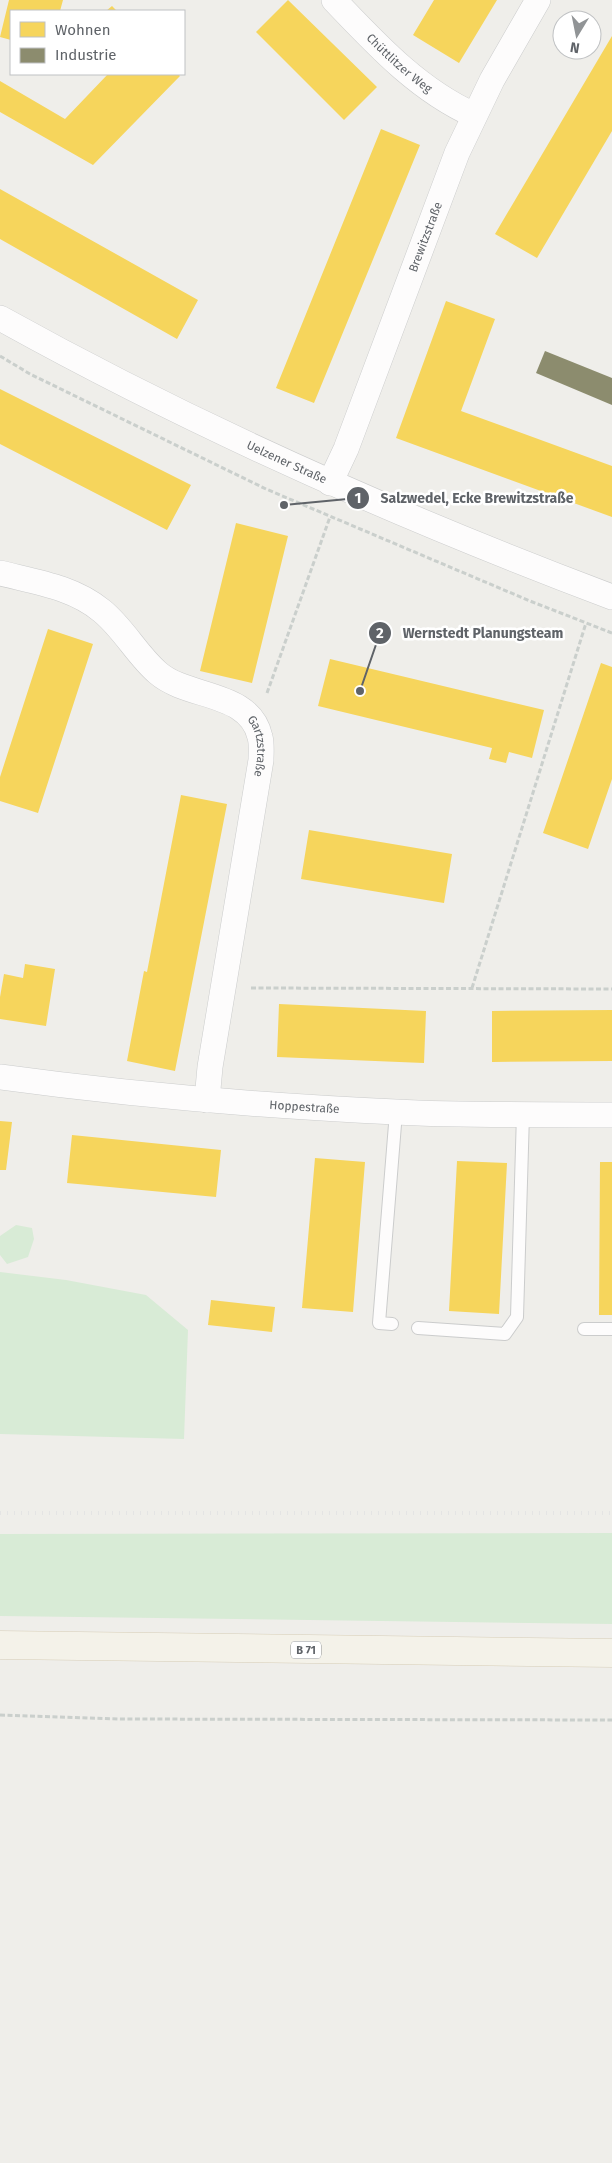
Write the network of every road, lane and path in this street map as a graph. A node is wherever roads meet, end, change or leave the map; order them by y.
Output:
1 (334, 0) edge
2 (538, 0) edge
3 (474, 115) junction
4 (0, 318) edge
5 (330, 483) junction
6 (330, 517) dead end
7 (0, 573) edge
8 (612, 596) edge
9 (586, 623) dead end
10 (253, 721) junction
11 (222, 988) junction
12 (472, 988) junction
13 (612, 989) edge
14 (0, 1077) edge
15 (207, 1100) junction
16 (396, 1112) junction
17 (523, 1114) junction
18 (612, 1115) edge
19 (392, 1324) dead end
20 (418, 1328) dead end
21 (584, 1329) dead end
22 (612, 1329) edge
23 (0, 1645) edge
24 (612, 1653) edge
25 (0, 1715) edge
26 (612, 1720) edge

1 - 3 street, Chüttlitzer Weg
2 - 3 street, Brewitzstraße
3 - 5 street, Brewitzstraße
4 - 5 street, Uelzener Straße
5 - 8 street, Uelzener Straße
6 - 10 path
7 - 10 street, Gartzstraße
9 - 12 path
10 - 11 street, Gartzstraße
11 - 12 path
11 - 15 street, Gartzstraße
12 - 13 path
14 - 15 street, Hoppestraße
15 - 16 street, Hoppestraße
16 - 17 street, Hoppestraße
16 - 19 lane
17 - 18 street, Hoppestraße
17 - 20 lane
21 - 22 lane
23 - 24 main road, B 71
25 - 26 path

